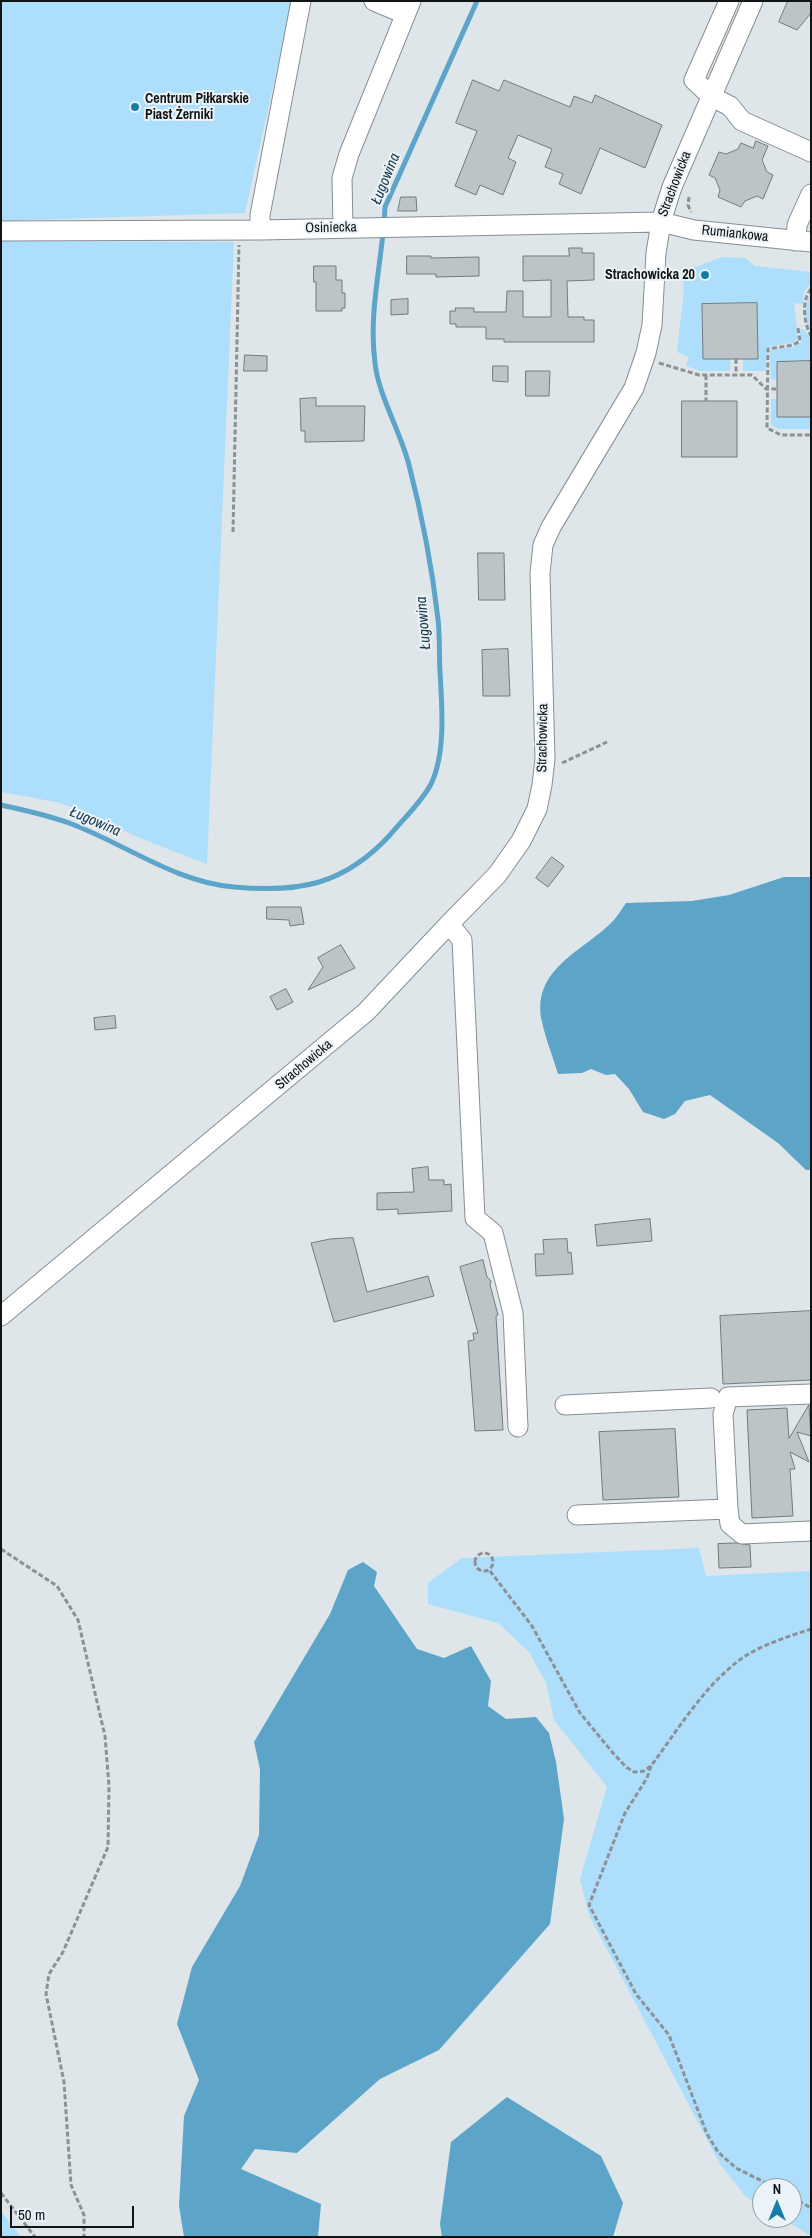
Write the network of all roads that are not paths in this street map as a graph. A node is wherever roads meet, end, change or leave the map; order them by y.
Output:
1 (301, 1) edge
2 (374, 1) edge
3 (729, 1) edge
4 (752, 1) edge
5 (408, 8) edge
6 (712, 97) junction
7 (811, 152) edge
8 (811, 194) edge
9 (661, 222) junction
10 (343, 228) junction
11 (251, 230) junction
12 (1, 231) edge
13 (803, 242) edge
14 (449, 924) junction
15 (1, 1316) edge
16 (811, 1394) edge
17 (711, 1398) dead end
18 (565, 1405) dead end
19 (518, 1427) dead end
20 (728, 1509) junction
21 (577, 1516) dead end
22 (811, 1531) edge

1 - 11 street
2 - 5 street
3 - 6 street
4 - 6 street, Strachowicka
5 - 10 street
6 - 7 street
6 - 9 street, Strachowicka
8 - 13 street
9 - 10 street, Osiniecka
9 - 13 street, Rumiankowa
9 - 14 street, Strachowicka
10 - 11 street, Osiniecka
11 - 12 street, Osiniecka
14 - 15 street, Strachowicka
14 - 19 street
16 - 20 street
17 - 18 street
20 - 21 street
20 - 22 street

